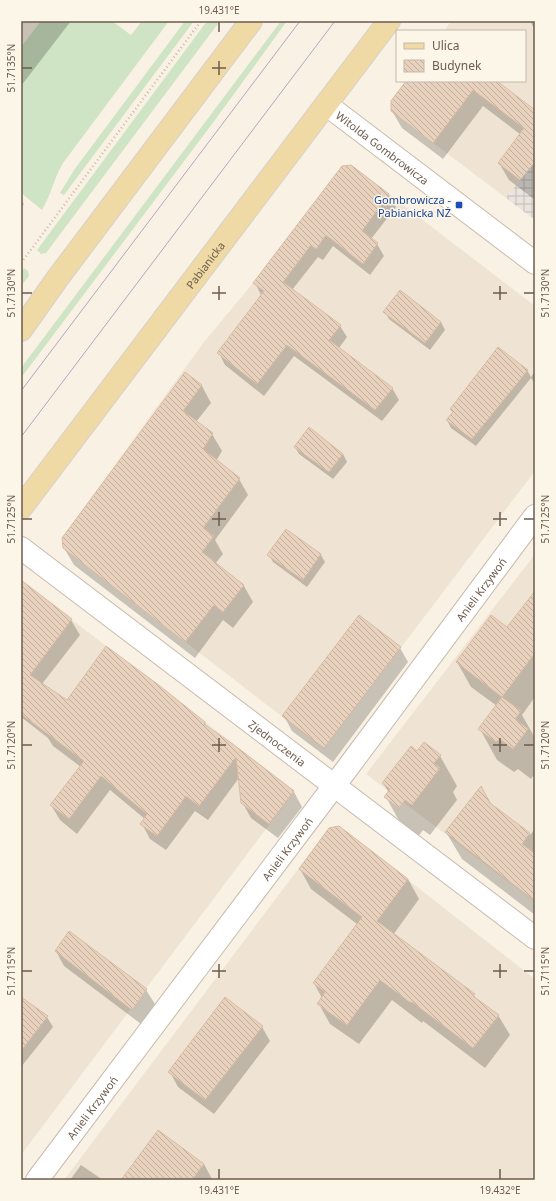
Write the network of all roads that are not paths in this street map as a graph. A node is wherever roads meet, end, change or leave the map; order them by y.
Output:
1 (251, 21) edge
2 (390, 21) edge
3 (327, 105) junction
4 (535, 263) edge
5 (21, 330) edge
6 (21, 508) edge
7 (535, 516) edge
8 (21, 548) edge
9 (334, 786) junction
10 (535, 938) edge
11 (37, 1180) edge

1 - 5 main road
2 - 3 main road, Pabianicka
3 - 4 street, Witolda Gombrowicza
3 - 6 main road, Pabianicka
7 - 9 street, Anieli Krzywoń
8 - 9 street, Zjednoczenia
9 - 10 street, Zjednoczenia
9 - 11 street, Anieli Krzywoń

